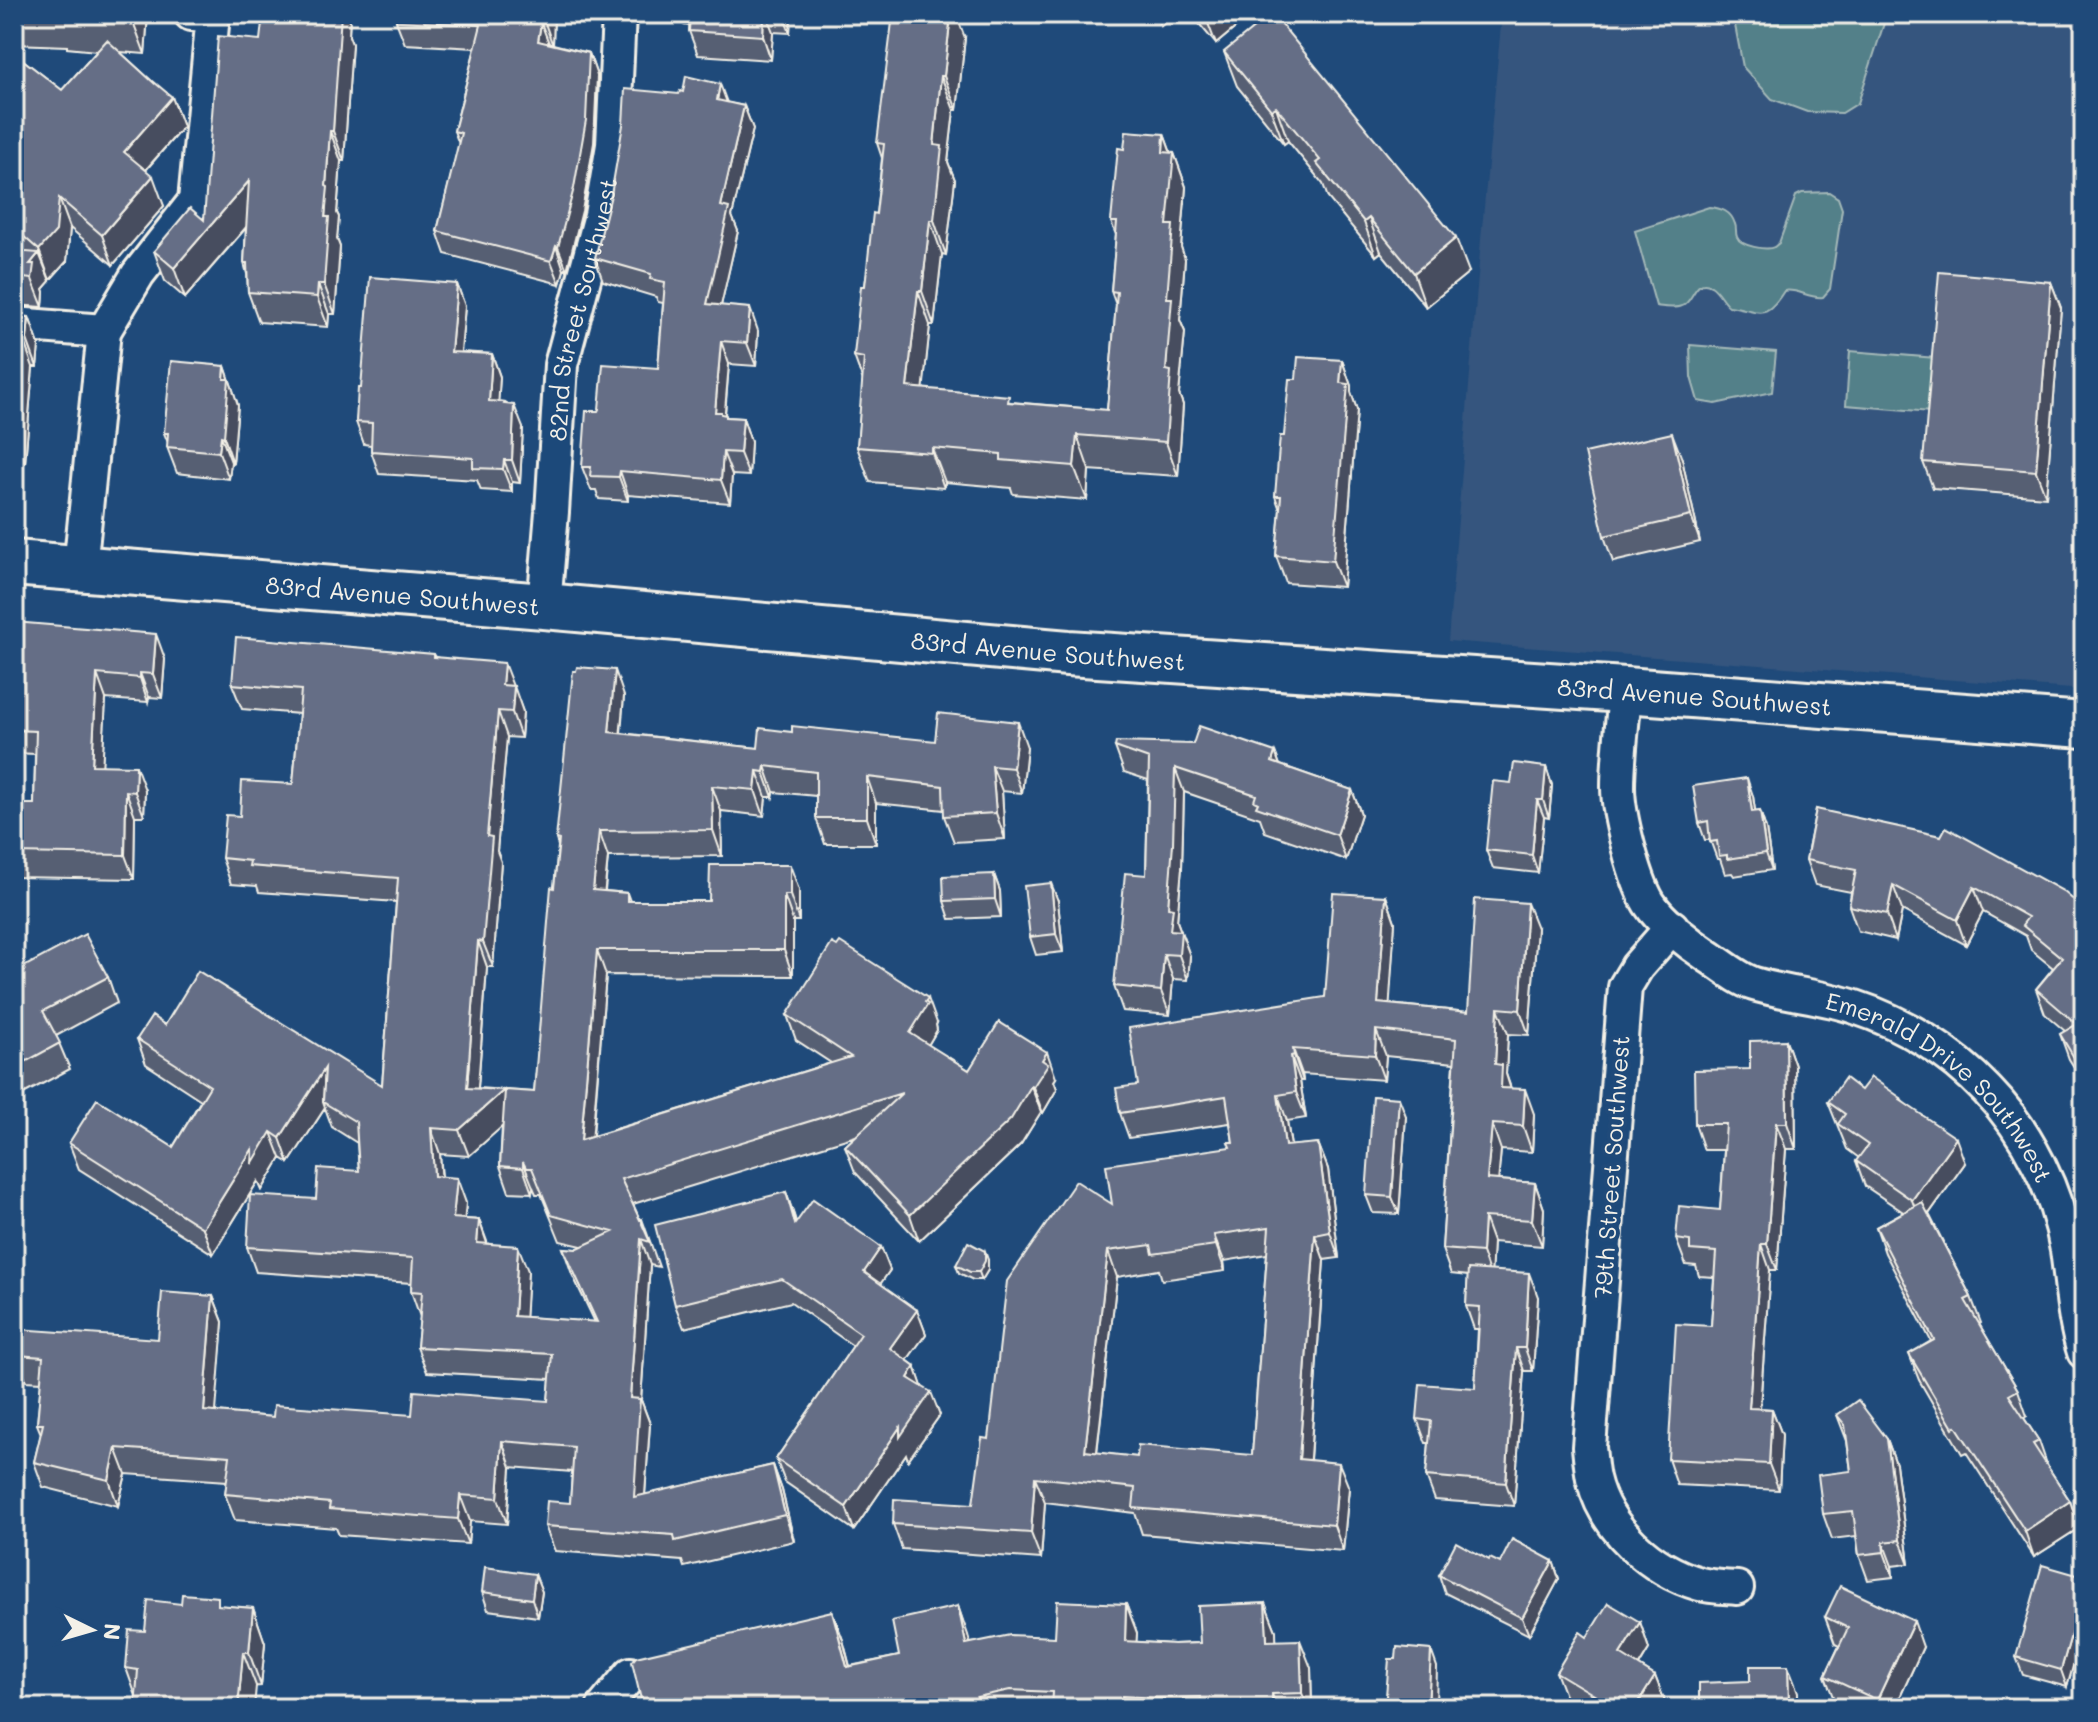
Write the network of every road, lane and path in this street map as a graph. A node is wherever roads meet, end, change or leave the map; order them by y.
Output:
1 (619, 14) edge
2 (202, 15) edge
3 (14, 324) edge
4 (104, 331) junction
5 (14, 563) edge
6 (80, 568) junction
7 (544, 606) junction
8 (1625, 690) junction
9 (2084, 725) edge
10 (1672, 927) junction
11 (2084, 1352) edge
12 (1737, 1588) dead end
13 (631, 1674) edge
14 (603, 1708) edge

1 - 7 street, 82nd Street Southwest
2 - 4 street
3 - 4 street
4 - 6 street
5 - 6 street, 83rd Avenue Southwest
6 - 7 street, 83rd Avenue Southwest
7 - 8 street, 83rd Avenue Southwest
8 - 9 street, 83rd Avenue Southwest
8 - 10 street
10 - 11 street, Emerald Drive Southwest
10 - 12 street, 79th Street Southwest
13 - 14 street

